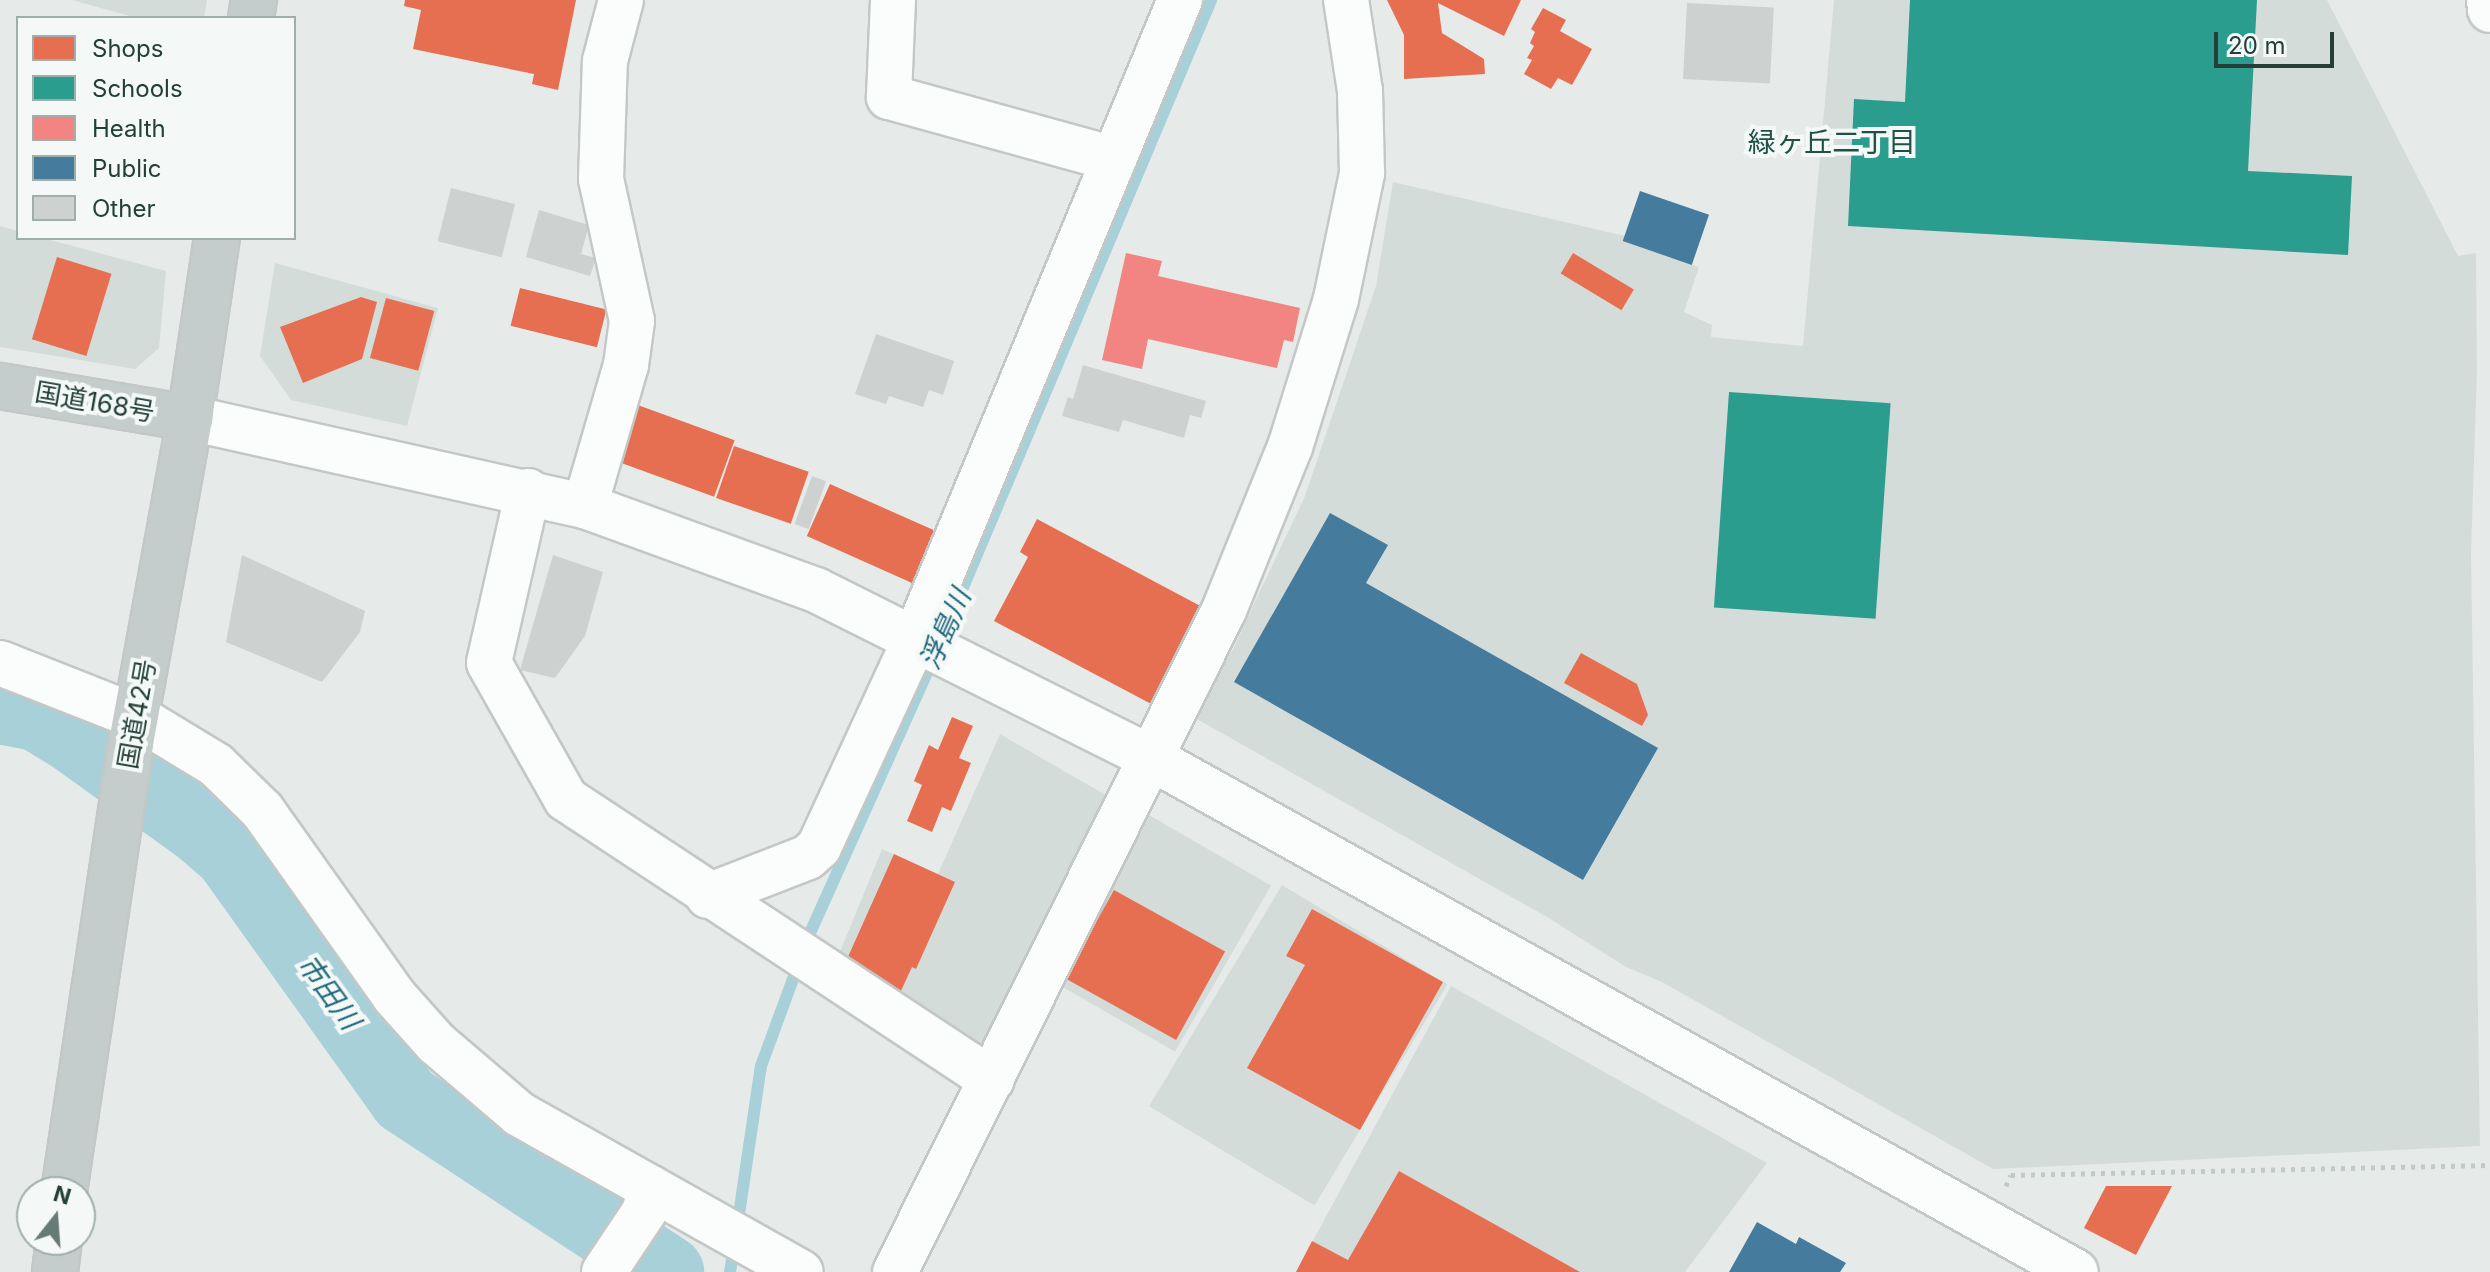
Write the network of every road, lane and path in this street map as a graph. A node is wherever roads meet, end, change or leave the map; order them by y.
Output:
1 (621, 0) edge
2 (893, 0) edge
3 (1180, 0) edge
4 (1346, 0) edge
5 (2489, 0) edge
6 (2490, 10) edge
7 (1114, 159) junction
8 (217, 240) edge
9 (0, 386) edge
10 (190, 418) junction
11 (528, 491) junction
12 (585, 506) junction
13 (915, 639) junction
14 (0, 663) edge
15 (134, 730) junction
16 (1149, 757) junction
17 (708, 896) junction
18 (992, 1080) junction
19 (2490, 1165) edge
20 (66, 1176) edge
21 (648, 1200) junction
22 (1988, 1223) junction
23 (604, 1272) edge
24 (801, 1272) edge
25 (895, 1272) edge
26 (2076, 1272) edge

1 - 12 street
2 - 7 street
3 - 7 street
4 - 16 street
5 - 6 street
7 - 13 street
8 - 10 highway, 国道42号
9 - 10 highway, 国道168号
10 - 11 street
10 - 15 highway, 国道42号
11 - 12 street
11 - 17 street
12 - 13 street
13 - 16 street
13 - 17 street
14 - 15 street
15 - 20 highway, 国道42号
15 - 21 street
16 - 18 street
16 - 22 street
17 - 18 street
18 - 25 street
19 - 22 path
21 - 23 street
21 - 24 street
22 - 26 street

